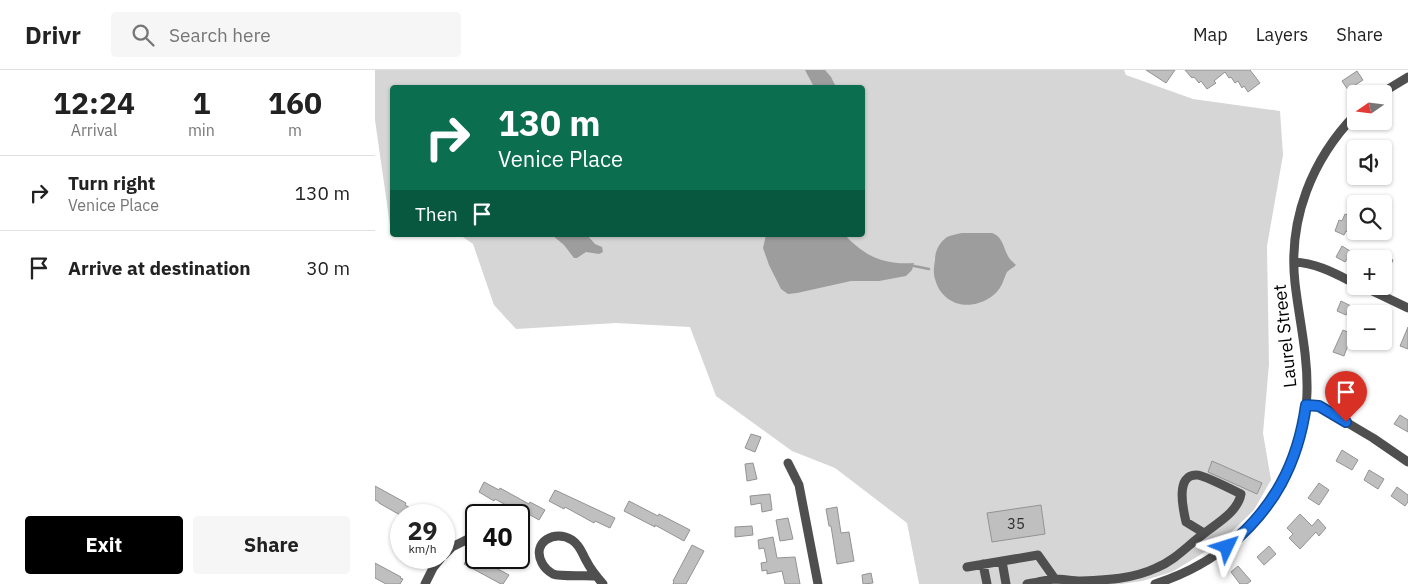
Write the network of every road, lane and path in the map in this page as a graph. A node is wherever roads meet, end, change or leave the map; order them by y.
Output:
1 (1408, 77) edge
2 (1393, 86) edge
3 (1347, 124) edge
4 (1294, 262) junction
5 (1347, 280) edge
6 (1381, 295) edge
7 (1408, 308) edge
8 (1306, 405) junction
9 (1408, 462) edge
10 (788, 463) dead end
11 (1204, 533) junction
12 (1002, 561) junction
13 (983, 564) junction
14 (967, 567) dead end
15 (432, 569) edge
16 (595, 576) junction
17 (1055, 579) junction
18 (425, 584) edge
19 (603, 584) edge
20 (818, 584) edge
21 (987, 584) edge
22 (1006, 584) edge
23 (1027, 584) edge
24 (1155, 584) edge

1 - 2 street
3 - 4 street, Laurel Street
4 - 5 street
4 - 8 street, Laurel Street
6 - 7 street
8 - 9 street
8 - 24 street, Laurel Street
10 - 20 street
11 - 11 street
11 - 17 street
12 - 13 street
12 - 17 street
12 - 22 street
13 - 14 street
13 - 21 street
15 - 18 street
16 - 16 street
16 - 19 street
17 - 23 street

